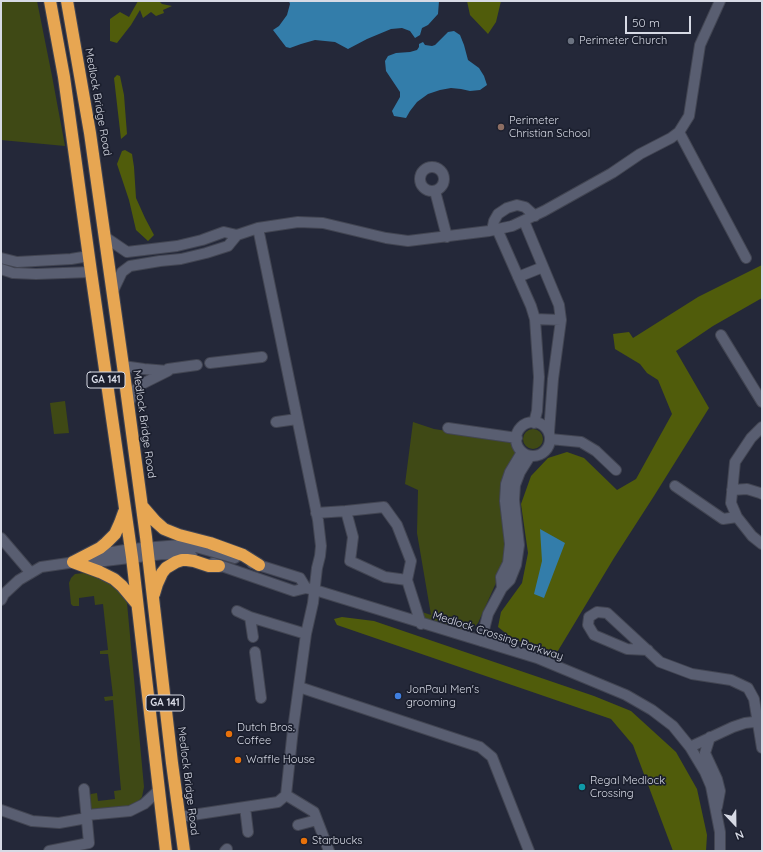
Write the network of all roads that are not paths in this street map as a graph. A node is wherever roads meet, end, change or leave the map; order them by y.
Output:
1 (50, 1) edge
2 (67, 1) edge
3 (720, 1) edge
4 (679, 132) junction
5 (435, 191) dead end
6 (535, 216) junction
7 (524, 221) junction
8 (258, 228) junction
9 (495, 230) junction
10 (237, 235) junction
11 (447, 236) junction
12 (105, 237) junction
13 (158, 249) junction
14 (89, 256) junction
15 (1, 258) edge
16 (746, 258) dead end
17 (160, 261) junction
18 (543, 267) junction
19 (1, 270) edge
20 (91, 272) junction
21 (518, 277) junction
22 (112, 293) junction
23 (535, 320) junction
24 (560, 320) junction
25 (721, 335) dead end
26 (262, 357) dead end
27 (210, 364) dead end
28 (197, 365) dead end
29 (123, 366) junction
30 (168, 369) dead end
31 (762, 402) edge
32 (128, 405) junction
33 (297, 419) junction
34 (276, 422) dead end
35 (534, 423) junction
36 (762, 427) edge
37 (448, 428) dead end
38 (549, 436) junction
39 (517, 438) junction
40 (526, 454) junction
41 (616, 470) dead end
42 (675, 486) dead end
43 (732, 490) junction
44 (762, 494) edge
45 (142, 506) junction
46 (125, 509) junction
47 (346, 511) junction
48 (316, 513) junction
49 (737, 517) junction
50 (1, 538) edge
51 (762, 544) edge
52 (148, 552) junction
53 (132, 553) junction
54 (73, 562) junction
55 (259, 564) junction
56 (219, 566) junction
57 (31, 573) junction
58 (407, 580) junction
59 (310, 589) junction
60 (153, 599) junction
61 (1, 600) edge
62 (138, 605) junction
63 (237, 611) dead end
64 (250, 617) junction
65 (422, 624) junction
66 (306, 634) junction
67 (253, 637) dead end
68 (481, 642) junction
69 (648, 650) junction
70 (255, 652) dead end
71 (299, 687) junction
72 (261, 698) dead end
73 (760, 721) edge
74 (710, 737) junction
75 (690, 747) junction
76 (762, 748) edge
77 (84, 789) dead end
78 (159, 790) junction
79 (286, 795) junction
80 (245, 807) junction
81 (1, 810) edge
82 (716, 811) junction
83 (87, 817) junction
84 (179, 817) junction
85 (317, 820) junction
86 (298, 825) dead end
87 (248, 832) dead end
88 (49, 851) edge
89 (166, 851) edge
90 (184, 851) edge
91 (329, 851) edge
92 (529, 851) edge
93 (720, 851) edge

1 - 14 highway, GA 141
2 - 12 highway, Medlock Bridge Road / GA 141
3 - 4 street
4 - 6 street
4 - 16 street
5 - 11 street
6 - 7 street
6 - 9 street
7 - 9 street
7 - 18 street
8 - 10 street
8 - 11 street
8 - 33 street
9 - 11 street
9 - 21 street
10 - 13 street
10 - 17 street
12 - 13 street
12 - 22 highway, Medlock Bridge Road / GA 141
13 - 17 street
14 - 15 street
14 - 20 highway, GA 141
17 - 22 street
18 - 21 street
18 - 24 street
19 - 20 street
20 - 46 highway, GA 141
21 - 23 street
22 - 29 highway, Medlock Bridge Road / GA 141
23 - 24 street
23 - 35 street
24 - 38 street
25 - 31 street
26 - 27 street
28 - 30 street
29 - 32 highway, Medlock Bridge Road / GA 141
29 - 32 street
32 - 45 highway, Medlock Bridge Road / GA 141
33 - 34 street
33 - 48 street
35 - 38 street
35 - 39 street
36 - 43 street
37 - 39 street
38 - 40 street
38 - 41 street
39 - 40 street
40 - 68 street
42 - 49 street
43 - 44 street
43 - 49 street
45 - 52 highway, Medlock Bridge Road / GA 141
45 - 55 highway
46 - 53 highway, GA 141
46 - 54 highway
47 - 48 street
47 - 58 street
47 - 58 street
48 - 59 street
49 - 51 street
50 - 57 street
52 - 53 street, Medlock Crossing Parkway
52 - 55 street, Medlock Crossing Parkway
52 - 56 street, Medlock Crossing Parkway
52 - 60 highway, Medlock Bridge Road / GA 141
53 - 54 street, Medlock Crossing Parkway
53 - 62 highway, GA 141
54 - 57 street, Medlock Crossing Parkway
54 - 62 highway
55 - 59 street, Medlock Crossing Parkway
56 - 59 street, Medlock Crossing Parkway
56 - 60 highway
57 - 61 street, Medlock Crossing Parkway
58 - 65 street
59 - 65 street, Medlock Crossing Parkway
59 - 66 street
60 - 84 highway, Medlock Bridge Road / GA 141
62 - 78 highway, GA 141
63 - 64 street
64 - 66 street
64 - 67 street
65 - 68 street, Medlock Crossing Parkway
66 - 71 street
68 - 75 street, Medlock Crossing Parkway
69 - 69 street
69 - 73 street
70 - 72 street
71 - 79 street
71 - 92 street
73 - 74 street
73 - 76 street
74 - 75 street
74 - 82 street, Medlock Crossing Parkway
75 - 82 street, Medlock Crossing Parkway
77 - 83 street
78 - 83 street
78 - 89 highway, GA 141
79 - 80 street
79 - 85 street
80 - 84 street
80 - 87 street
81 - 83 street
82 - 93 street, Medlock Crossing Parkway
83 - 88 street
84 - 90 highway, Medlock Bridge Road / GA 141
85 - 86 street
85 - 91 street

